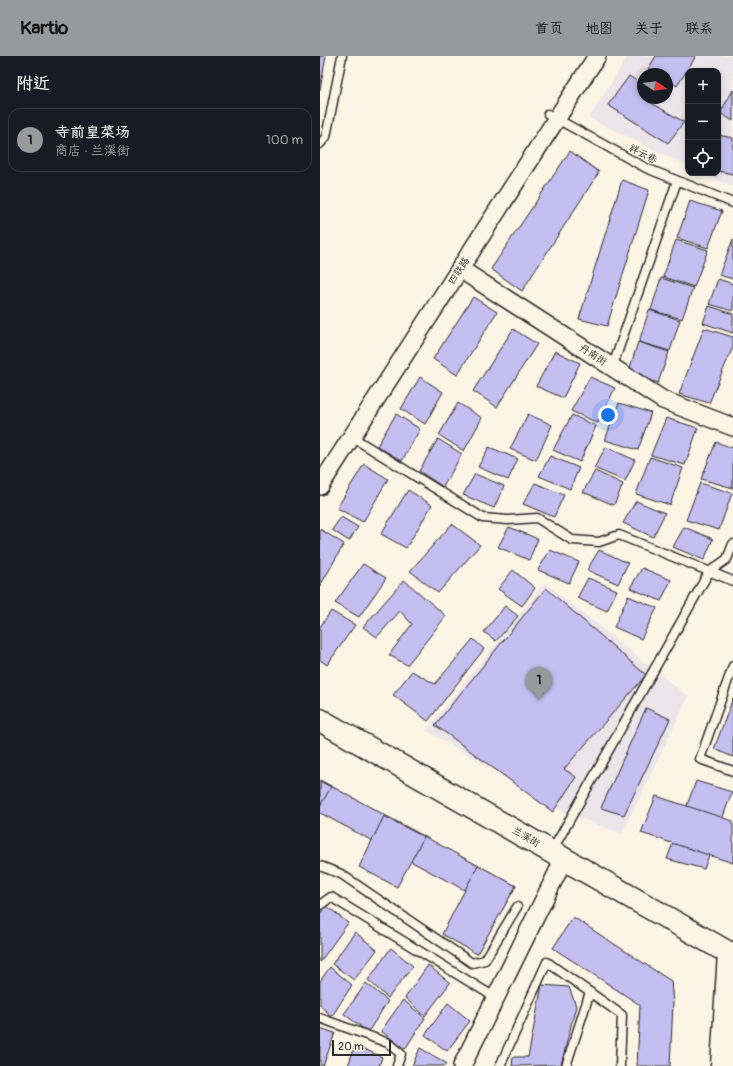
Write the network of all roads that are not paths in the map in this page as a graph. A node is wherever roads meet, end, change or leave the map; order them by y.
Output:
1 (342, 56) edge
2 (597, 56) edge
3 (552, 117) junction
4 (320, 144) edge
5 (677, 180) junction
6 (733, 203) edge
7 (460, 269) junction
8 (612, 368) junction
9 (733, 427) edge
10 (352, 437) junction
11 (320, 486) edge
12 (733, 544) edge
13 (709, 572) junction
14 (733, 581) edge
15 (733, 666) edge
16 (320, 720) edge
17 (733, 771) edge
18 (558, 855) junction
19 (320, 866) edge
20 (320, 905) edge
21 (517, 907) dead end
22 (731, 953) edge
23 (590, 992) junction
24 (496, 998) junction
25 (320, 1018) edge
26 (397, 1066) edge
27 (462, 1066) edge
28 (500, 1066) edge
29 (566, 1066) edge
30 (620, 1066) edge
31 (722, 1066) edge

1 - 4 lane
2 - 3 street, 四联路
3 - 5 lane, 祥云巷
3 - 7 street, 四联路
5 - 6 lane, 祥云巷
5 - 8 lane
7 - 8 street, 丹南街
7 - 10 street, 四联路
8 - 9 street, 丹南街
10 - 11 street, 四联路
10 - 13 lane
12 - 13 lane
13 - 14 lane
13 - 18 lane
15 - 17 lane
16 - 18 street, 兰溪街
18 - 22 street, 兰溪街
18 - 24 street
19 - 21 lane
20 - 24 lane
22 - 31 street
23 - 28 lane
23 - 29 lane
23 - 30 lane
24 - 27 street
25 - 26 lane

